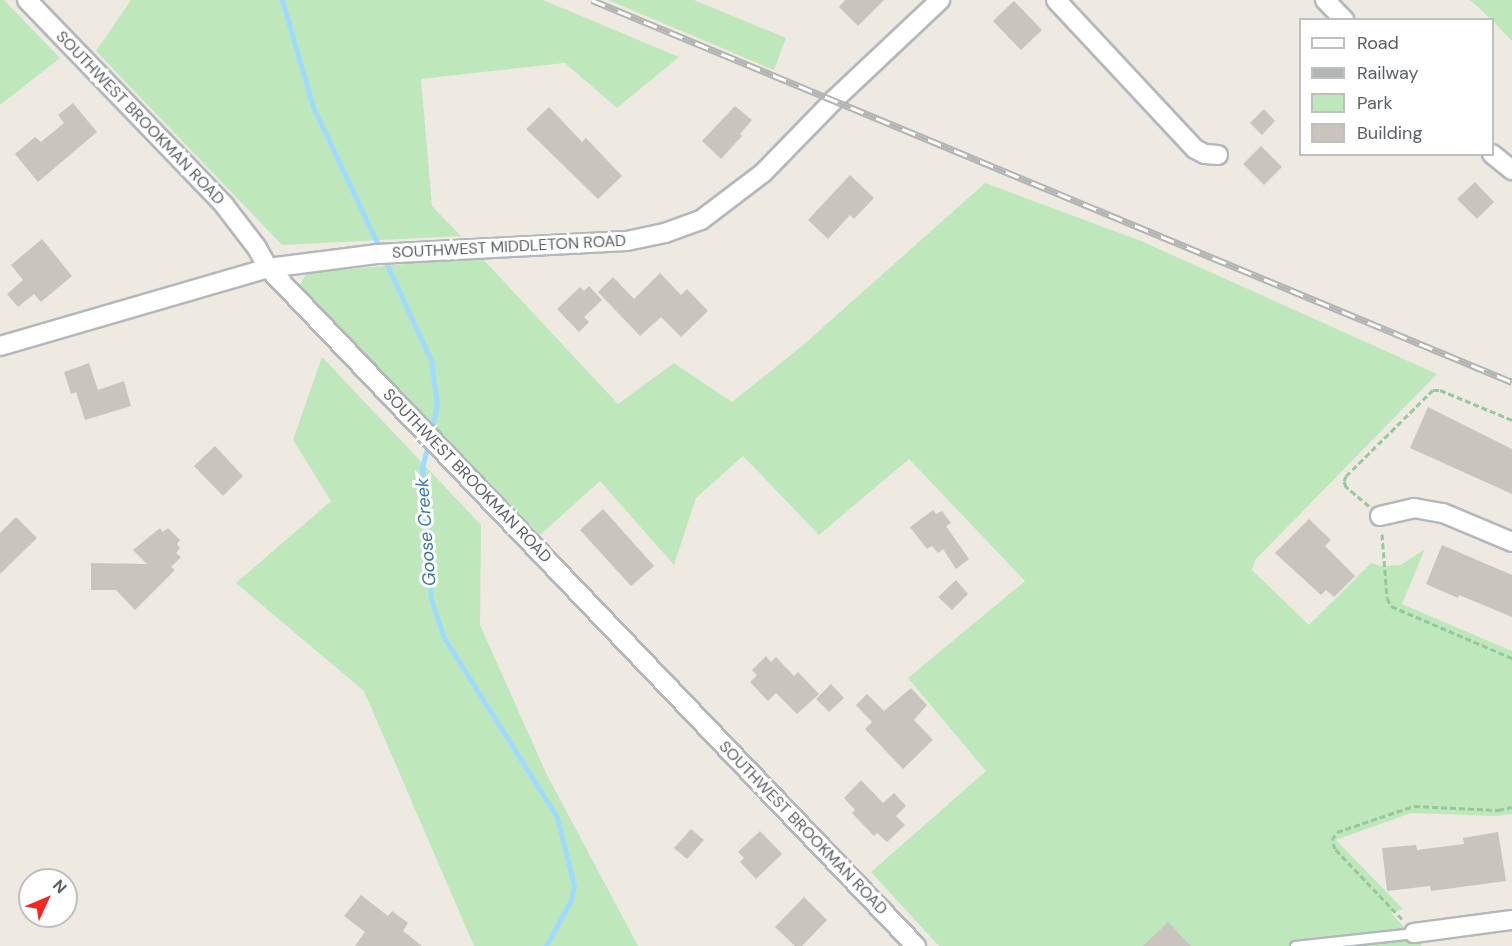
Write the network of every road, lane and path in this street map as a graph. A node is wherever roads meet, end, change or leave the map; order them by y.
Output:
1 (27, 0) edge
2 (940, 0) edge
3 (1056, 0) edge
4 (1325, 0) edge
5 (1342, 18) edge
6 (1218, 155) dead end
7 (1494, 156) edge
8 (1512, 170) edge
9 (268, 268) junction
10 (0, 346) edge
11 (1512, 420) edge
12 (1380, 516) junction
13 (1512, 542) edge
14 (1512, 658) edge
15 (1512, 807) edge
16 (1512, 920) edge
17 (1414, 933) junction
18 (916, 946) edge
19 (1295, 946) edge

1 - 9 street, SOUTHWEST BROOKMAN ROAD
2 - 9 street, SOUTHWEST MIDDLETON ROAD
3 - 6 street
4 - 5 street
7 - 8 street
9 - 10 street, SOUTHWEST MIDDLETON ROAD
9 - 18 street, SOUTHWEST BROOKMAN ROAD
11 - 12 path
12 - 13 street
12 - 14 path
15 - 17 path
16 - 17 street
17 - 19 lane

